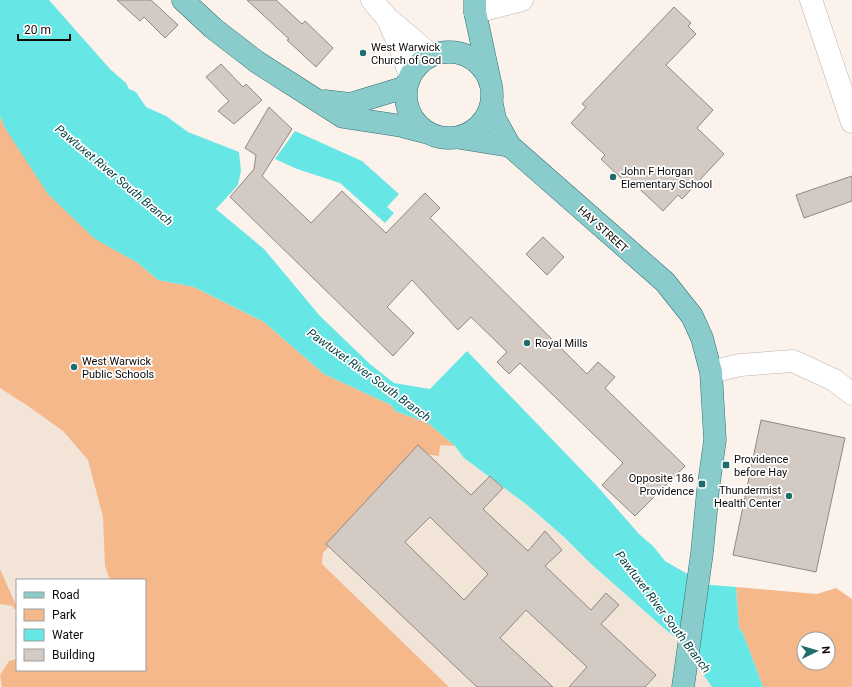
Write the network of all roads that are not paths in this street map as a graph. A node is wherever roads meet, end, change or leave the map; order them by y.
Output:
1 (183, 0) edge
2 (372, 0) edge
3 (522, 0) edge
4 (811, 0) edge
5 (475, 6) edge
6 (387, 18) junction
7 (437, 54) junction
8 (408, 81) junction
9 (490, 82) junction
10 (318, 100) junction
11 (492, 104) junction
12 (852, 122) edge
13 (425, 132) junction
14 (460, 138) junction
15 (510, 146) junction
16 (711, 372) junction
17 (852, 394) edge
18 (685, 677) edge

1 - 10 main road
2 - 6 street
3 - 5 street
4 - 12 street
5 - 7 main road
5 - 9 main road
6 - 7 street
6 - 8 street
7 - 8 main road
7 - 9 main road
8 - 10 main road
8 - 13 main road
9 - 11 main road
10 - 13 main road
11 - 14 main road
11 - 15 main road, HAY STREET
13 - 14 main road
14 - 15 main road
15 - 16 main road, HAY STREET
16 - 17 street
16 - 18 main road, HAY STREET

